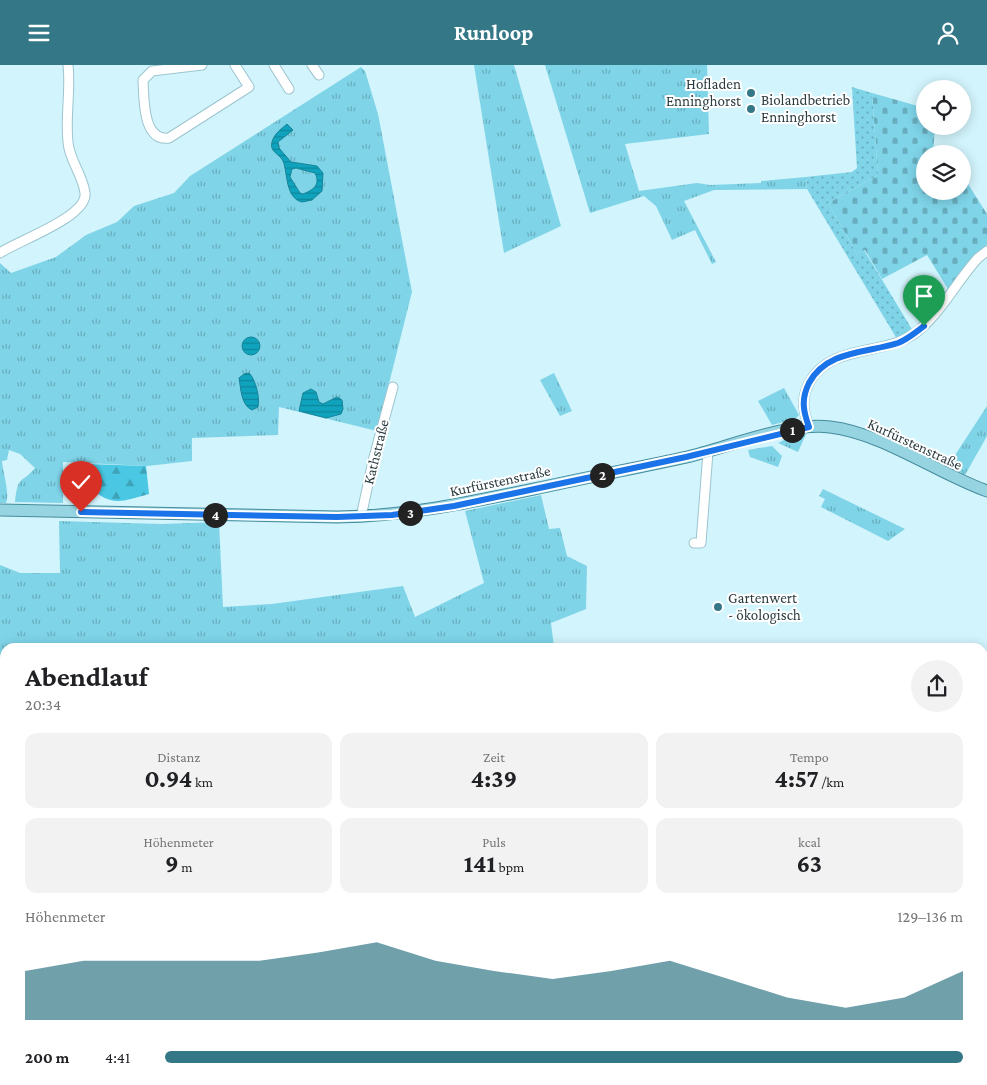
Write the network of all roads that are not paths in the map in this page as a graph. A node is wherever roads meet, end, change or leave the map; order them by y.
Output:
1 (68, 65) edge
2 (202, 65) edge
3 (235, 65) edge
4 (274, 65) edge
5 (312, 65) edge
6 (150, 68) edge
7 (319, 75) dead end
8 (289, 89) dead end
9 (987, 251) edge
10 (0, 253) edge
11 (393, 387) dead end
12 (809, 427) junction
13 (708, 452) junction
14 (987, 491) edge
15 (0, 511) edge
16 (361, 517) junction
17 (694, 543) dead end

1 - 10 street
2 - 6 street
3 - 6 street
4 - 8 street
5 - 7 street
9 - 12 street
11 - 16 street, Kathstraße
12 - 13 main road, Kurfürstenstraße
12 - 14 main road, Kurfürstenstraße
13 - 16 main road, Kurfürstenstraße
13 - 17 street
15 - 16 main road, Kurfürstenstraße

